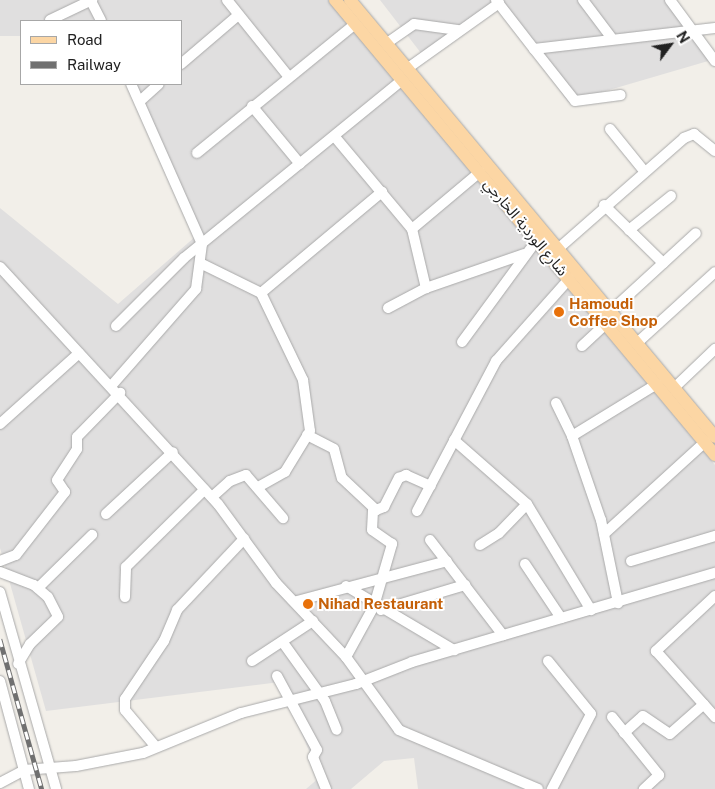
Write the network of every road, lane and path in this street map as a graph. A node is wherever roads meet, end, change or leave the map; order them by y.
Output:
1 (91, 0) edge
2 (227, 0) edge
3 (335, 0) edge
4 (350, 0) edge
5 (583, 0) edge
6 (670, 0) edge
7 (498, 2) edge
8 (236, 17) junction
9 (50, 20) dead end
10 (101, 20) edge
11 (355, 24) junction
12 (691, 28) junction
13 (715, 28) edge
14 (458, 30) junction
15 (612, 37) junction
16 (387, 43) junction
17 (534, 49) junction
18 (715, 61) edge
19 (182, 63) edge
20 (405, 74) junction
21 (288, 76) junction
22 (132, 85) edge
23 (158, 85) edge
24 (621, 94) dead end
25 (140, 101) junction
26 (252, 106) junction
27 (610, 129) dead end
28 (454, 132) junction
29 (335, 137) junction
30 (715, 151) edge
31 (197, 152) dead end
32 (300, 164) junction
33 (480, 172) junction
34 (644, 172) junction
35 (382, 192) junction
36 (671, 196) dead end
37 (604, 205) junction
38 (412, 229) junction
39 (629, 230) junction
40 (696, 233) dead end
41 (537, 240) junction
42 (202, 244) junction
43 (559, 248) junction
44 (524, 254) junction
45 (200, 263) junction
46 (663, 263) junction
47 (0, 267) edge
48 (715, 272) edge
49 (569, 279) junction
50 (426, 288) junction
51 (261, 294) junction
52 (388, 308) dead end
53 (611, 311) junction
54 (606, 324) junction
55 (116, 326) dead end
56 (462, 342) dead end
57 (638, 343) junction
58 (582, 346) dead end
59 (715, 349) edge
60 (79, 353) junction
61 (657, 384) junction
62 (112, 385) junction
63 (674, 388) junction
64 (120, 393) junction
65 (556, 403) dead end
66 (0, 424) edge
67 (307, 435) junction
68 (572, 436) junction
69 (710, 439) edge
70 (454, 440) junction
71 (172, 452) junction
72 (715, 455) edge
73 (431, 486) junction
74 (258, 487) junction
75 (208, 493) junction
76 (527, 504) junction
77 (373, 508) junction
78 (417, 511) dead end
79 (106, 514) dead end
80 (283, 518) dead end
81 (604, 534) junction
82 (92, 535) dead end
83 (715, 536) edge
84 (244, 538) junction
85 (430, 540) dead end
86 (480, 545) dead end
87 (0, 561) edge
88 (447, 561) junction
89 (631, 561) dead end
90 (525, 564) dead end
91 (0, 572) edge
92 (715, 573) edge
93 (386, 576) junction
94 (465, 585) junction
95 (346, 586) junction
96 (38, 588) junction
97 (0, 592) edge
98 (124, 597) dead end
99 (714, 598) edge
100 (297, 601) junction
101 (618, 603) junction
102 (378, 608) junction
103 (591, 610) junction
104 (561, 618) junction
105 (313, 621) junction
106 (503, 635) junction
107 (284, 644) junction
108 (454, 650) junction
109 (346, 657) junction
110 (252, 661) dead end
111 (548, 661) dead end
112 (18, 664) junction
113 (277, 676) dead end
114 (361, 681) junction
115 (0, 682) edge
116 (318, 692) junction
117 (291, 698) junction
118 (704, 704) junction
119 (612, 717) dead end
120 (715, 717) edge
121 (337, 730) dead end
122 (624, 733) junction
123 (156, 747) junction
124 (51, 768) junction
125 (24, 770) junction
126 (0, 783) edge
127 (29, 789) edge
128 (56, 789) edge
129 (326, 789) edge
130 (538, 789) edge
131 (552, 789) edge
132 (644, 789) edge

1 - 9 street
1 - 10 street
2 - 8 street
3 - 11 main road, شارع الوردية الخارجي
4 - 16 main road, شارع الوردية الخارجي
5 - 15 street
6 - 12 street
7 - 14 street
7 - 17 street
8 - 19 street
8 - 21 street
11 - 20 main road, شارع الوردية الخارجي
11 - 21 street
12 - 13 street
12 - 15 street
12 - 18 street
14 - 16 street
14 - 20 street
15 - 17 street
16 - 20 main road, شارع الوردية الخارجي
17 - 24 street
20 - 28 main road, شارع الوردية الخارجي
20 - 29 street
21 - 26 street
22 - 25 street
23 - 25 street
25 - 42 street
26 - 31 street
26 - 32 street
27 - 34 street
28 - 33 main road, شارع الوردية الخارجي
28 - 43 main road, شارع الوردية الخارجي
29 - 32 street
29 - 35 street
30 - 34 street
32 - 42 street
33 - 38 street
33 - 41 main road, شارع الوردية الخارجي
34 - 37 street
35 - 38 street
35 - 51 street
36 - 39 street
37 - 39 street
37 - 43 street
38 - 50 street
39 - 46 street
40 - 46 street
41 - 44 street
41 - 49 main road, شارع الوردية الخارجي
42 - 45 street
42 - 55 street
43 - 53 main road, شارع الوردية الخارجي
44 - 50 street
44 - 56 street
45 - 51 street
45 - 62 street
46 - 53 street
47 - 60 street
48 - 57 street
49 - 54 main road, شارع الوردية الخارجي
49 - 70 street
50 - 52 street
51 - 67 street
53 - 57 main road, شارع الوردية الخارجي
54 - 58 street
54 - 61 main road, شارع الوردية الخارجي
57 - 63 main road, شارع الوردية الخارجي
59 - 63 street
60 - 62 street
60 - 66 street
61 - 68 street
61 - 69 main road, شارع الوردية الخارجي
62 - 64 street
63 - 69 main road, شارع الوردية الخارجي
64 - 71 street
64 - 87 street
65 - 68 street
67 - 74 street
67 - 77 street
68 - 81 street
69 - 72 main road, شارع الوردية الخارجي
69 - 81 street
70 - 73 street
70 - 76 street
71 - 75 street
71 - 79 street
73 - 77 street
73 - 78 street
74 - 75 street
74 - 80 street
75 - 84 street
75 - 98 street
76 - 86 street
76 - 103 street
77 - 93 street
81 - 101 street
82 - 96 street
83 - 89 street
84 - 100 street
84 - 123 street
85 - 88 street
88 - 93 street
88 - 94 street
90 - 104 street
91 - 96 street
92 - 101 street
93 - 95 street
93 - 102 street
94 - 102 street
94 - 106 street
95 - 100 street
95 - 102 street
96 - 112 street
97 - 112 street
99 - 118 street
100 - 105 street
101 - 103 street
102 - 108 street
102 - 109 street
103 - 104 street
104 - 106 street
105 - 107 street
105 - 109 street
106 - 108 street
107 - 110 street
107 - 116 street
108 - 114 street
109 - 114 street
111 - 131 street
112 - 124 street
113 - 117 street
114 - 116 street
114 - 130 street
115 - 125 street
116 - 117 street
116 - 121 street
117 - 123 street
117 - 129 street
118 - 120 street
118 - 122 street
119 - 122 street
122 - 132 street
123 - 124 street
124 - 125 street
124 - 128 street
125 - 126 street
125 - 127 street

